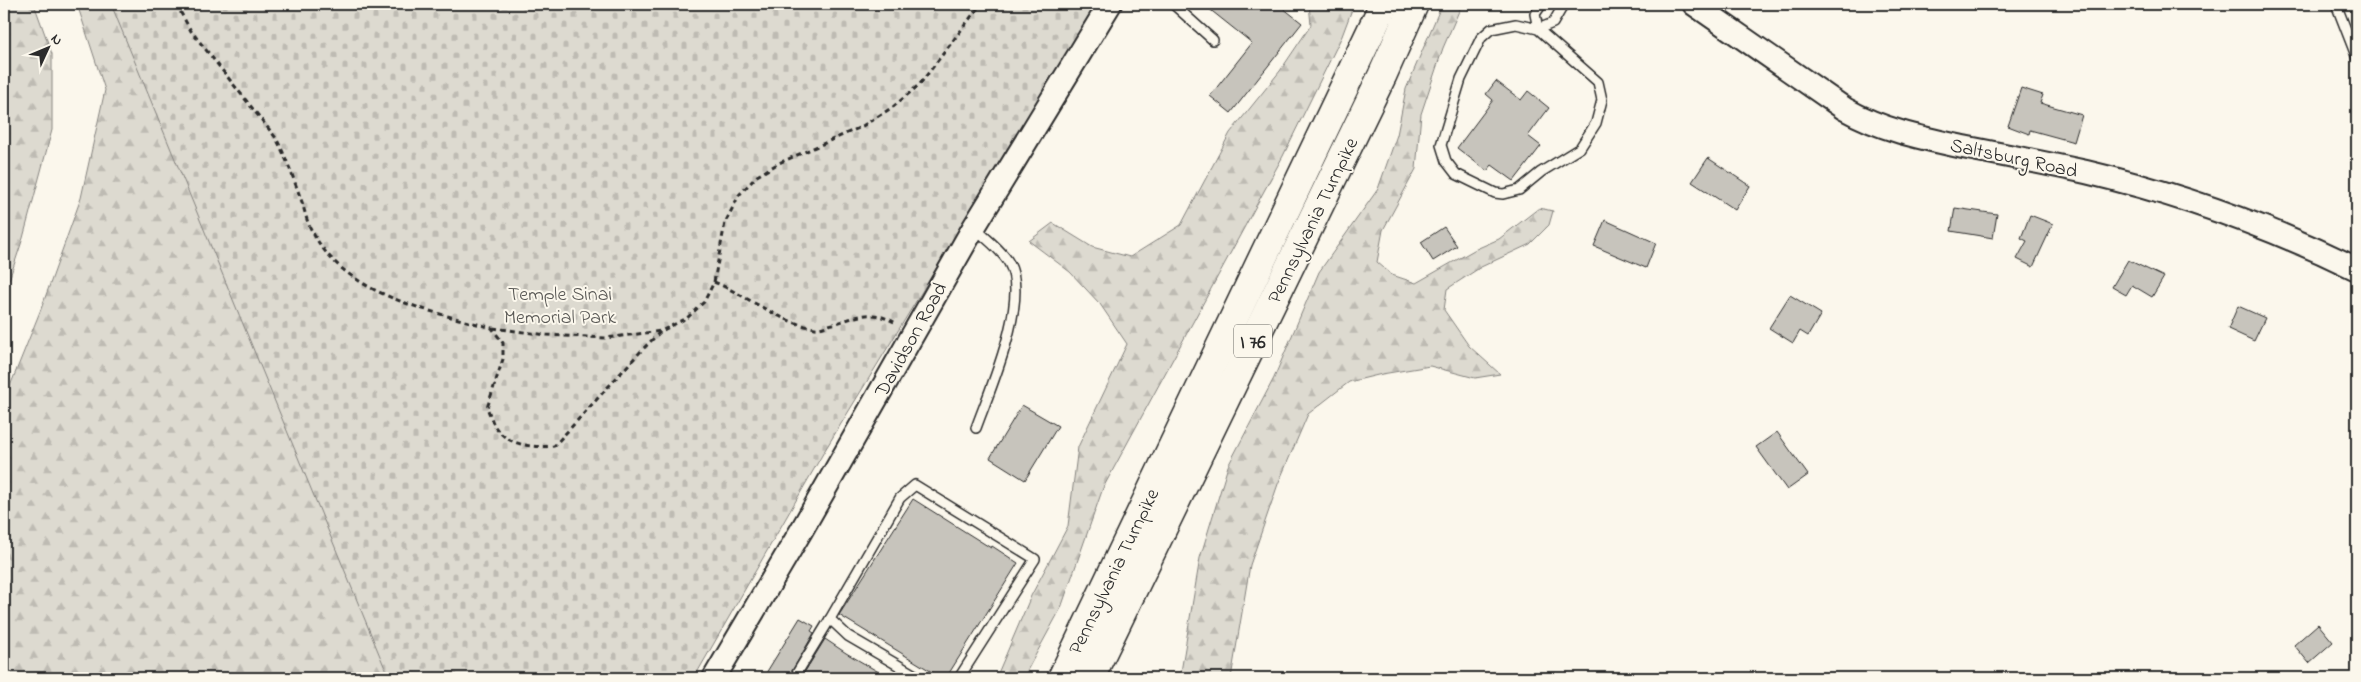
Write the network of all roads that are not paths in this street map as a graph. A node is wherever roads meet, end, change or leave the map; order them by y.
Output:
1 (1110, 4) edge
2 (1173, 4) edge
3 (1384, 4) edge
4 (1414, 4) edge
5 (1542, 4) edge
6 (1564, 4) edge
7 (1694, 4) edge
8 (2336, 4) edge
9 (1538, 29) junction
10 (1214, 40) dead end
11 (2357, 58) edge
12 (974, 227) junction
13 (2357, 269) edge
14 (976, 428) dead end
15 (830, 619) junction
16 (714, 678) edge
17 (794, 678) edge
18 (920, 678) edge
19 (959, 678) edge
20 (1062, 678) edge
21 (1090, 678) edge

1 - 12 street, Davidson Road
2 - 10 lane
3 - 20 highway, Pennsylvania Turnpike / I 76
4 - 21 highway, Pennsylvania Turnpike / I 76
5 - 9 lane
6 - 9 lane
7 - 13 street, Saltsburg Road
8 - 11 lane
9 - 9 lane
12 - 14 lane
12 - 16 street, Davidson Road
15 - 17 lane
15 - 18 lane
15 - 19 lane

